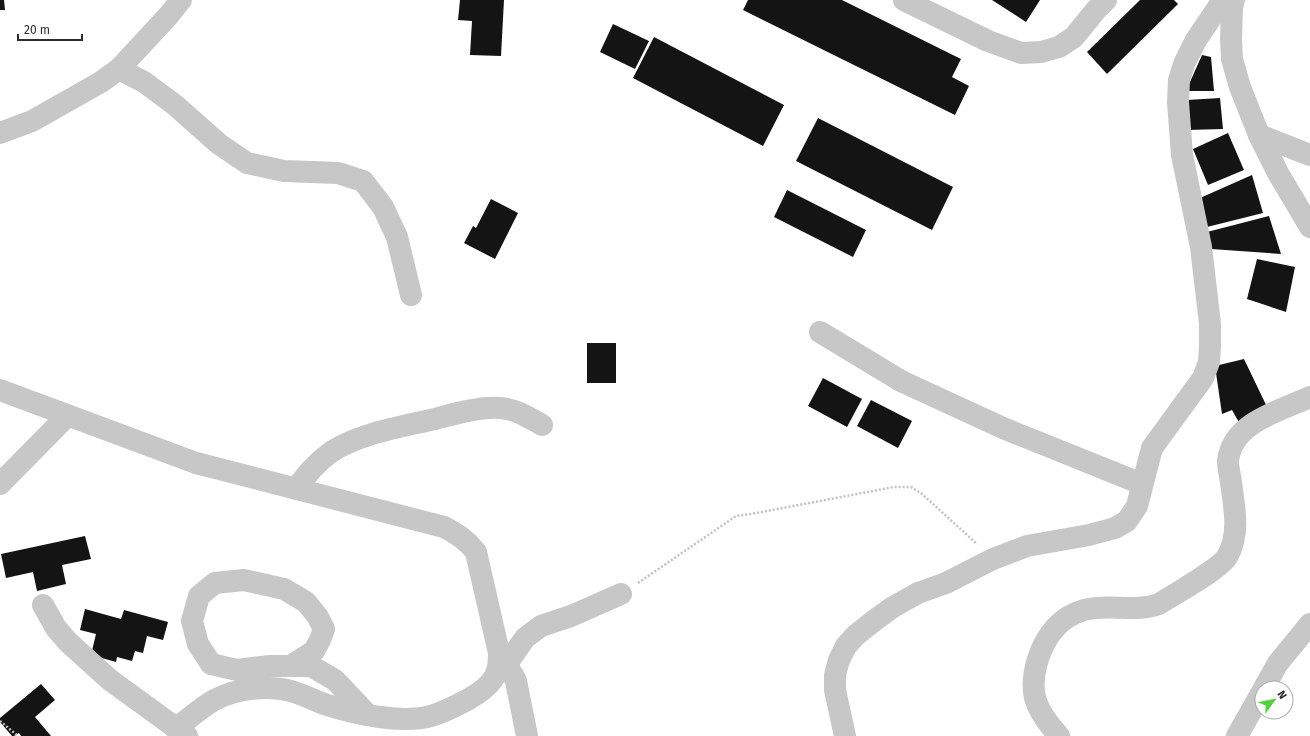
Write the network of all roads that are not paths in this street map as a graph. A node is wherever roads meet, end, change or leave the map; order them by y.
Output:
1 (181, 0) edge
2 (904, 0) edge
3 (1106, 0) edge
4 (1223, 0) edge
5 (1234, 0) edge
6 (119, 69) junction
7 (0, 133) edge
8 (1260, 135) junction
9 (1310, 155) edge
10 (1310, 227) edge
11 (411, 295) dead end
12 (820, 332) dead end
13 (0, 390) edge
14 (1310, 397) edge
15 (67, 416) junction
16 (542, 425) dead end
17 (0, 484) edge
18 (1142, 484) junction
19 (296, 489) junction
20 (621, 594) road end
21 (43, 605) dead end
22 (1310, 624) edge
23 (292, 665) junction
24 (503, 665) junction
25 (1268, 680) edge
26 (1254, 706) edge
27 (368, 715) junction
28 (181, 733) edge
29 (527, 736) edge
30 (845, 736) edge
31 (1059, 736) edge
32 (1237, 736) edge

1 - 6 street
2 - 3 street
4 - 18 street
5 - 8 street
6 - 7 street
6 - 11 street
8 - 9 street
8 - 10 street
12 - 18 street
13 - 15 street
14 - 31 street
15 - 17 street
15 - 19 street
16 - 19 street
18 - 30 street
19 - 24 street
20 - 24 street
21 - 28 street
22 - 25 street
23 - 23 street
23 - 27 street
24 - 27 street
24 - 29 street
26 - 32 street
27 - 28 street

